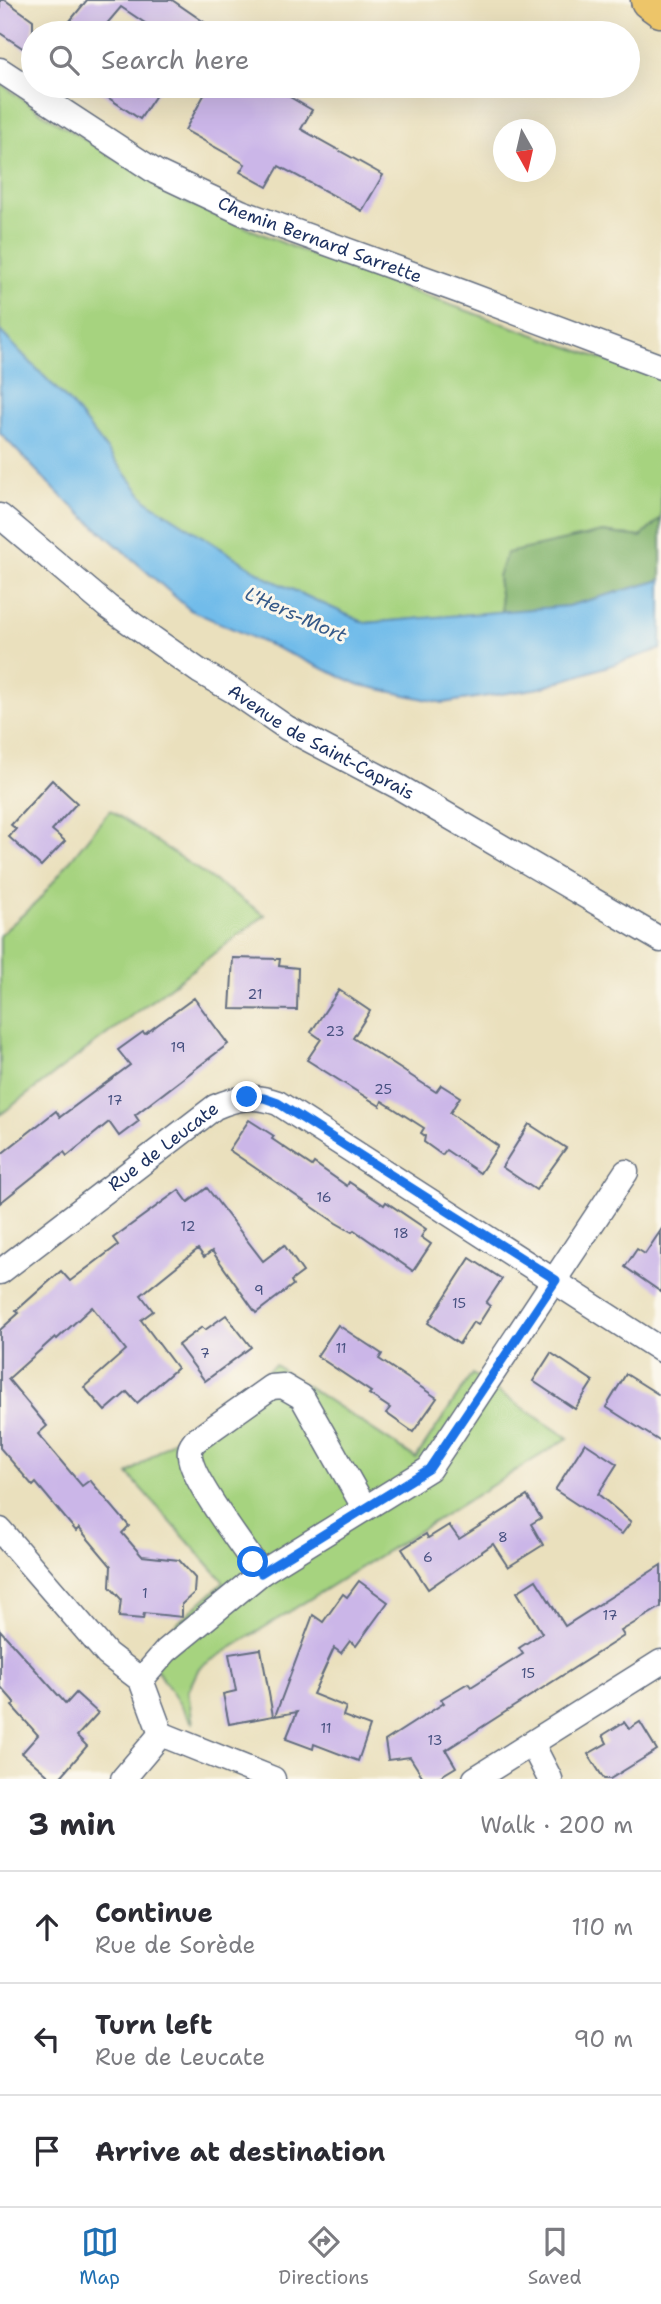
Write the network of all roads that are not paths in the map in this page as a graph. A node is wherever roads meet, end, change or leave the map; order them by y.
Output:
1 (650, 0) edge
2 (661, 8) edge
3 (0, 70) edge
4 (21, 84) edge
5 (42, 98) edge
6 (658, 366) edge
7 (0, 516) edge
8 (661, 940) edge
9 (626, 1172) dead end
10 (0, 1272) edge
11 (556, 1280) junction
12 (661, 1350) edge
13 (364, 1507) junction
14 (0, 1530) edge
15 (261, 1573) junction
16 (661, 1662) edge
17 (141, 1680) junction
18 (162, 1734) junction
19 (532, 1744) junction
20 (123, 1779) edge
21 (273, 1779) edge
22 (475, 1779) edge
23 (550, 1779) edge

1 - 2 highway
3 - 4 street, Chemin Bernard Sarrette
5 - 6 street, Chemin Bernard Sarrette
7 - 8 street, Avenue de Saint-Caprais
9 - 11 street
10 - 11 street, Rue de Leucate
11 - 12 street, Rue de Leucate
11 - 13 street
13 - 15 street
13 - 15 street
14 - 17 street
15 - 17 street
16 - 19 street
17 - 18 street
18 - 20 street
18 - 21 street
19 - 22 street
19 - 23 street

